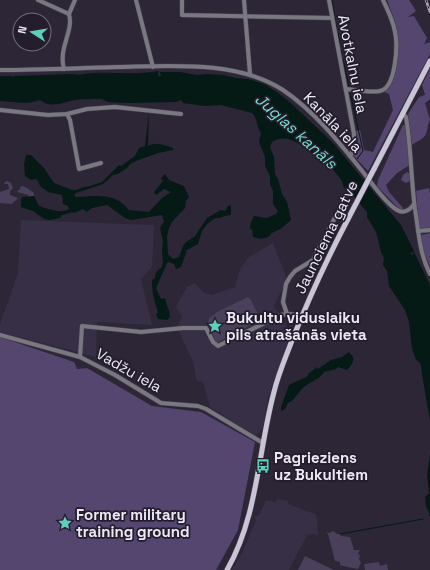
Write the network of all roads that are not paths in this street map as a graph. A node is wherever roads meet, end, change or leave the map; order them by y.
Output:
1 (38, 0) edge
2 (75, 0) edge
3 (136, 0) edge
4 (182, 0) edge
5 (244, 0) edge
6 (329, 0) edge
7 (383, 0) edge
8 (70, 14) junction
9 (245, 16) junction
10 (332, 18) junction
11 (430, 61) edge
12 (153, 67) junction
13 (64, 69) junction
14 (0, 70) edge
15 (250, 74) junction
16 (346, 89) junction
17 (0, 110) edge
18 (66, 114) junction
19 (181, 114) dead end
20 (403, 114) junction
21 (350, 156) junction
22 (102, 163) dead end
23 (342, 204) dead end
24 (414, 204) junction
25 (430, 230) edge
26 (418, 231) junction
27 (430, 274) edge
28 (287, 314) junction
29 (302, 315) junction
30 (0, 335) edge
31 (80, 357) junction
32 (263, 443) junction
33 (227, 570) edge

1 - 8 street
2 - 8 street
3 - 12 street
4 - 9 street
5 - 9 street
6 - 10 street, Avotkalnu iela
7 - 16 street
8 - 13 street
9 - 10 street
9 - 15 street
10 - 16 street, Avotkalnu iela
11 - 20 main road, Jaunciema gatve
12 - 13 street, Kanāla iela
12 - 15 street, Kanāla iela
13 - 14 street, Kanāla iela
15 - 21 street, Kanāla iela
16 - 21 street, Avotkalnu iela
17 - 18 street
18 - 19 street
18 - 22 street
20 - 24 street
20 - 29 main road, Jaunciema gatve, bridge
21 - 24 street, Kanāla iela
23 - 28 street
24 - 26 street
25 - 26 street
26 - 27 street
28 - 29 street
28 - 31 street
29 - 32 main road, Jaunciema gatve
30 - 31 street, Vadžu iela
31 - 32 street, Vadžu iela
32 - 33 main road, Jaunciema gatve

